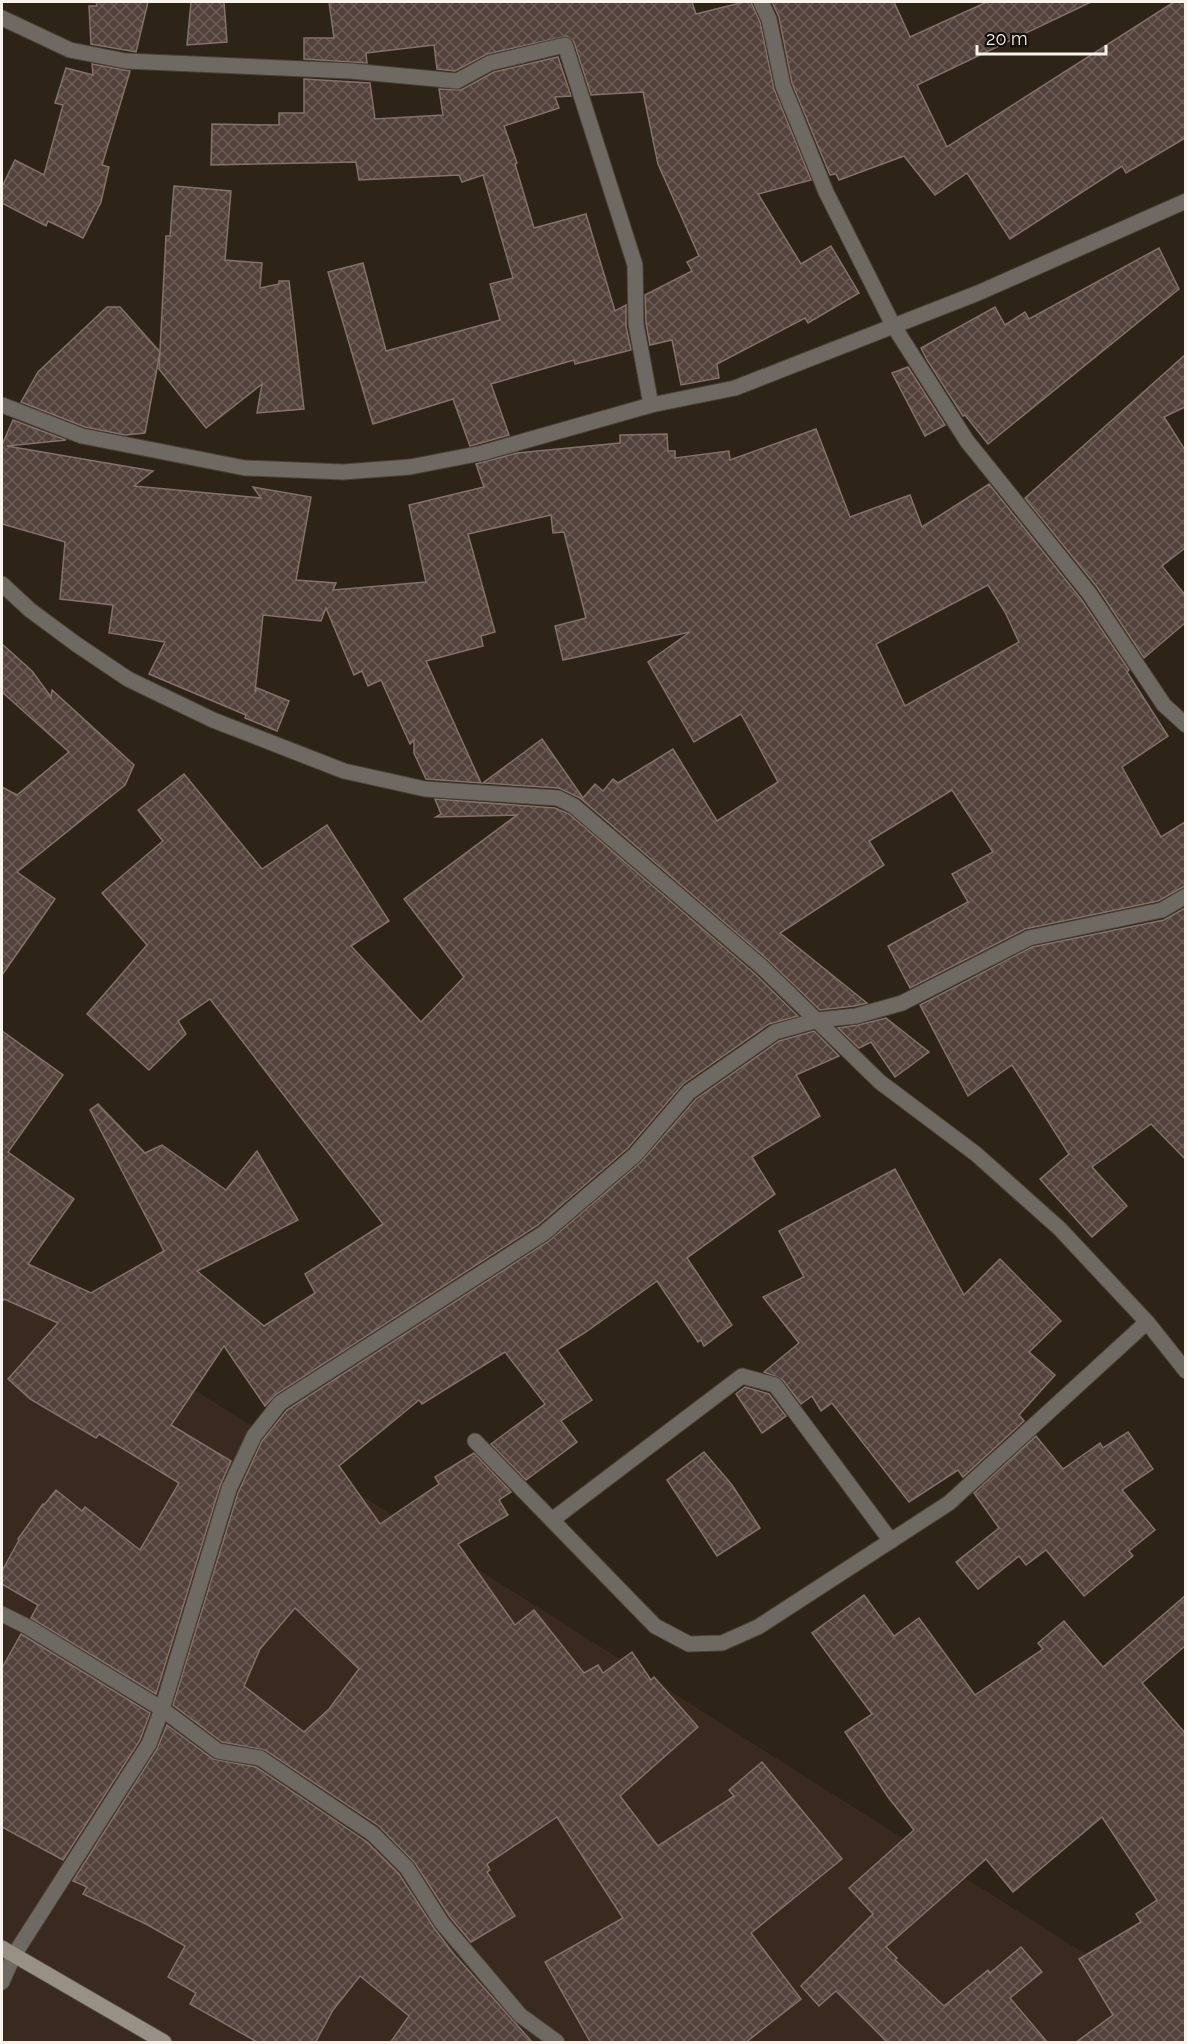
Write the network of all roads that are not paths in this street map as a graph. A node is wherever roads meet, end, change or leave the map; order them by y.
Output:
1 (761, 2) edge
2 (2, 18) edge
3 (1185, 201) edge
4 (893, 325) junction
5 (2, 405) edge
6 (651, 405) junction
7 (2, 584) edge
8 (1185, 725) edge
9 (1185, 896) edge
10 (818, 1020) junction
11 (1147, 1322) junction
12 (1185, 1371) edge
13 (475, 1441) dead end
14 (552, 1520) junction
15 (891, 1541) junction
16 (2, 1614) edge
17 (162, 1709) junction
18 (8, 1952) edge
19 (2, 1982) edge
20 (165, 2043) edge
21 (557, 2043) edge

1 - 4 street
2 - 6 street
3 - 4 street
4 - 6 street
4 - 8 street
5 - 6 street
7 - 10 street
9 - 10 street
10 - 11 street
10 - 17 street
11 - 12 street
11 - 15 street
13 - 14 street
14 - 15 street
14 - 15 street
16 - 17 street
17 - 18 street
17 - 21 street
18 - 19 street
18 - 20 main road

